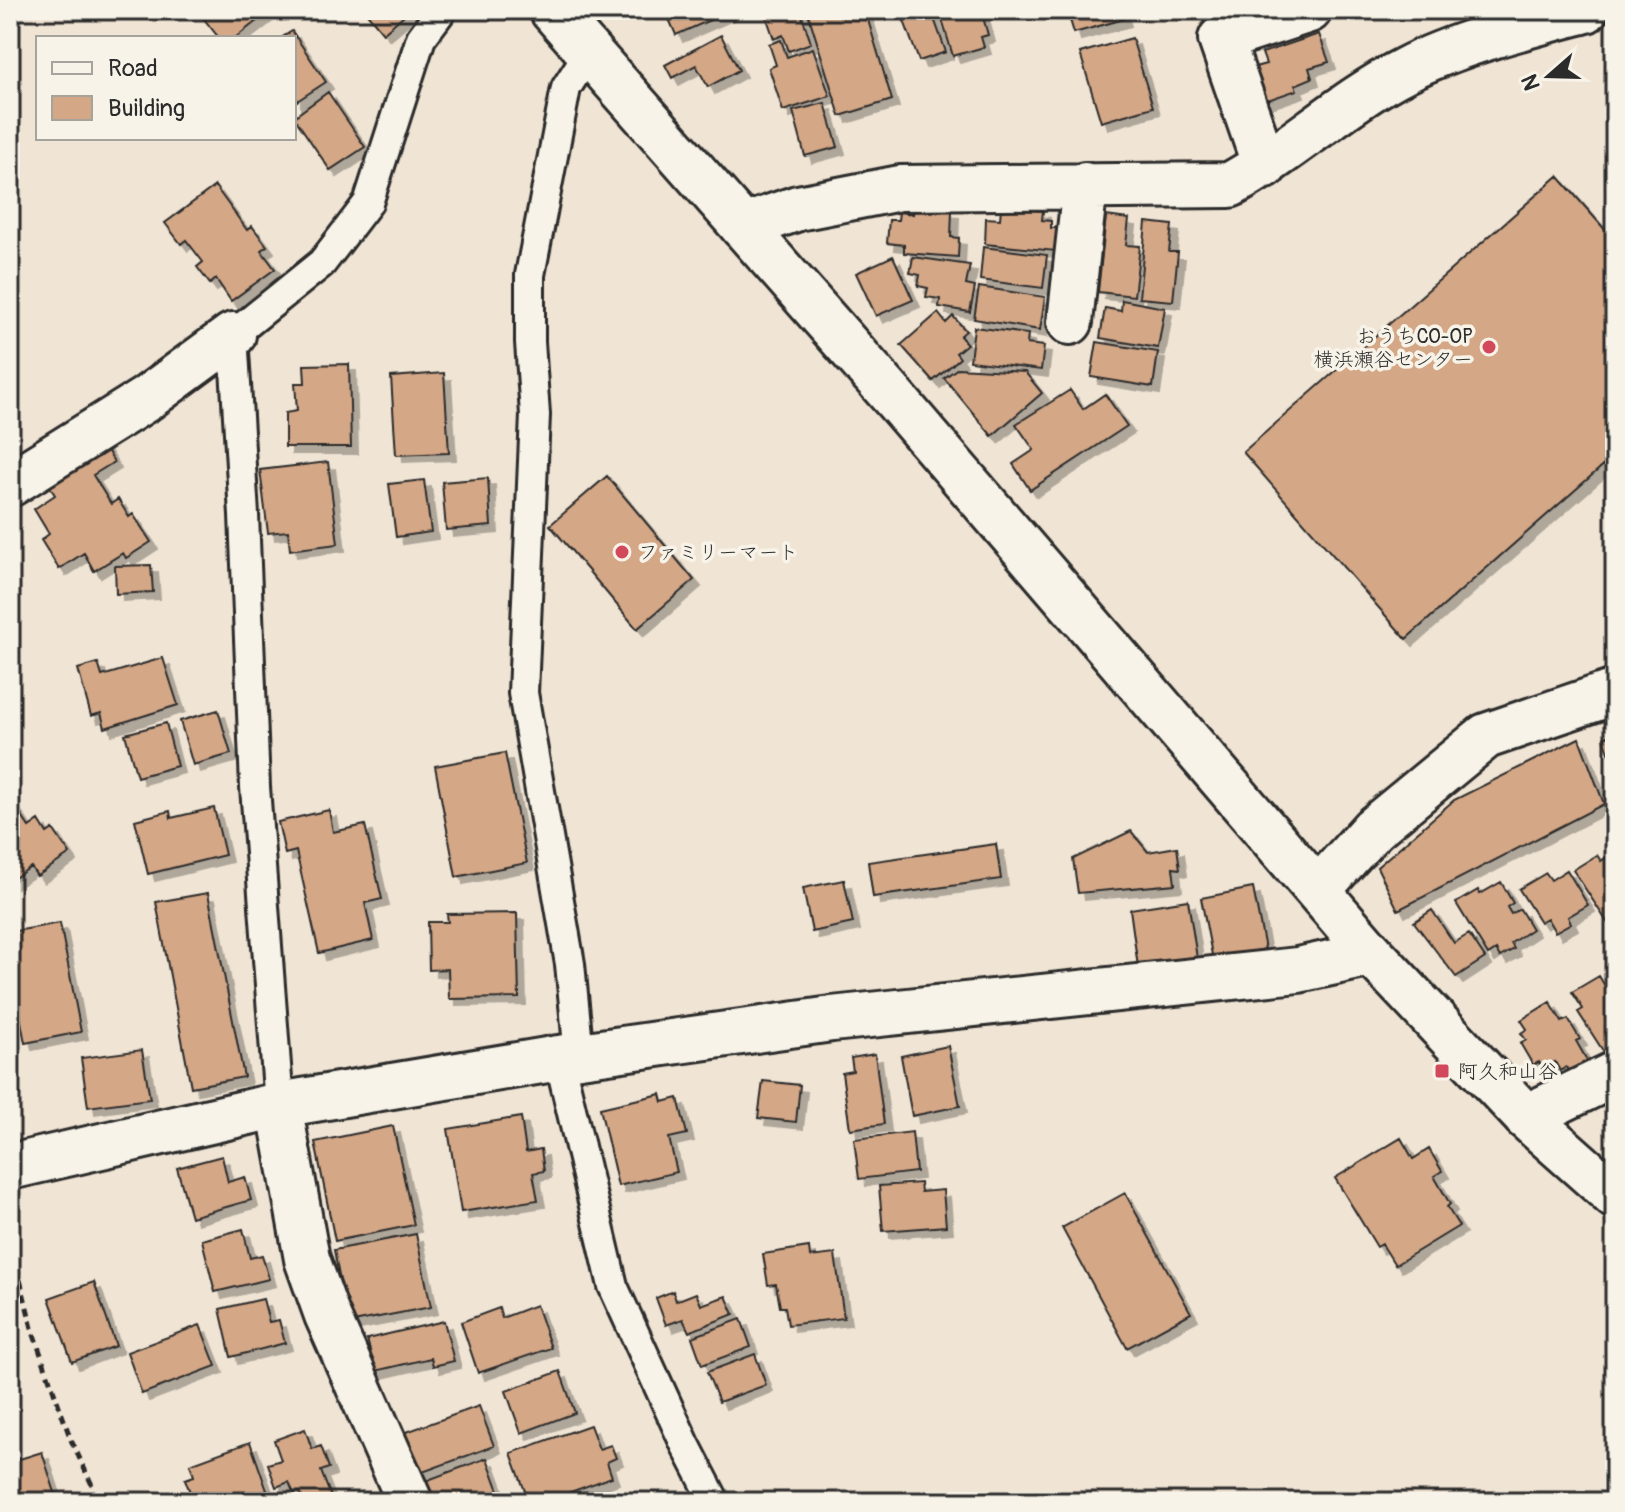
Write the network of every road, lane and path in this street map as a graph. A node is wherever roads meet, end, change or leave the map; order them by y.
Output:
1 (442, 10) edge
2 (552, 10) edge
3 (1309, 10) edge
4 (1573, 13) edge
5 (589, 52) junction
6 (1265, 166) junction
7 (1085, 185) junction
8 (743, 227) junction
9 (1070, 322) dead end
10 (233, 335) junction
11 (10, 484) edge
12 (1615, 692) edge
13 (1318, 890) junction
14 (1372, 954) junction
15 (569, 1057) junction
16 (1615, 1074) edge
17 (279, 1105) junction
18 (1526, 1117) junction
19 (10, 1167) edge
20 (1615, 1196) edge
21 (10, 1239) edge
22 (100, 1502) edge
23 (410, 1502) edge
24 (715, 1502) edge

1 - 10 lane
2 - 5 street
3 - 6 street
4 - 6 street
5 - 8 street
5 - 15 lane
6 - 7 street
7 - 8 street
7 - 9 street
8 - 13 street
10 - 11 street
10 - 17 lane
12 - 13 street
13 - 14 street
14 - 15 street
14 - 18 street
15 - 17 street
15 - 24 lane
16 - 18 street
17 - 19 street
17 - 23 street
18 - 20 street
21 - 22 path

